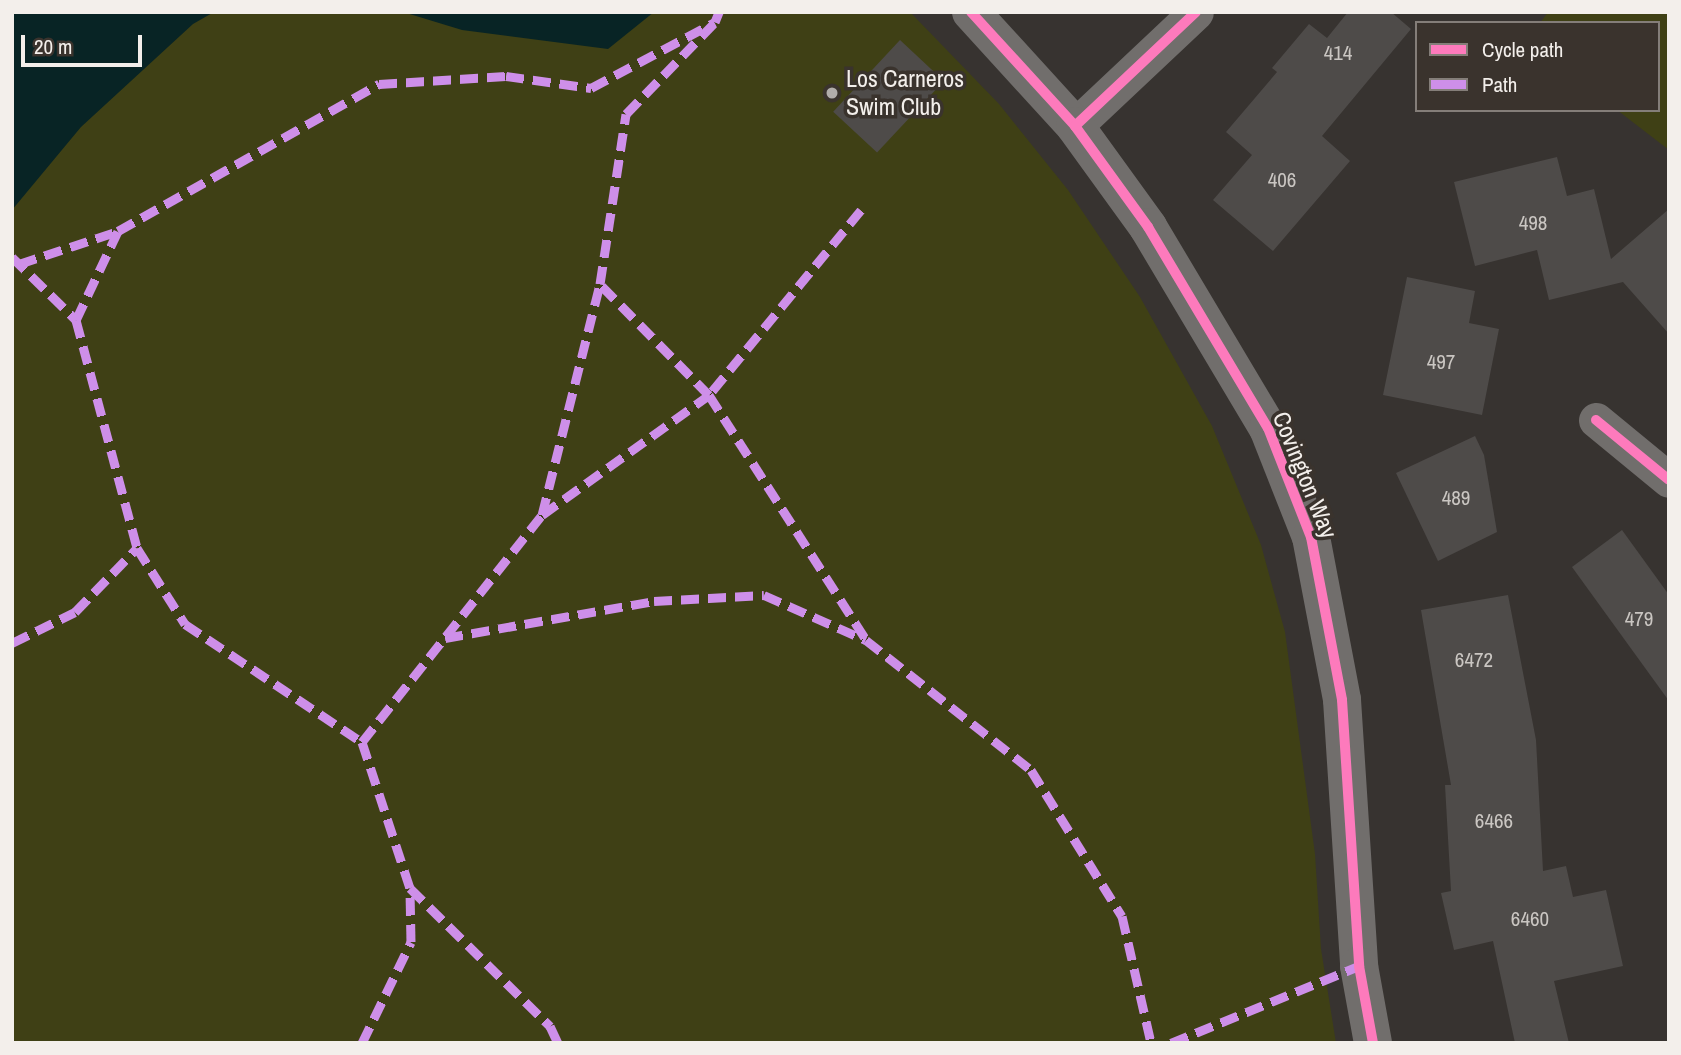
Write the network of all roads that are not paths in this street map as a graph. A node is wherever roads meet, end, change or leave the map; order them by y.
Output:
1 (971, 12) edge
2 (1196, 12) edge
3 (1075, 126) junction
4 (1596, 421) dead end
5 (1669, 480) edge
6 (1373, 1043) edge

1 - 3 street, Covington Way
2 - 3 street
3 - 6 street, Covington Way
4 - 5 street

